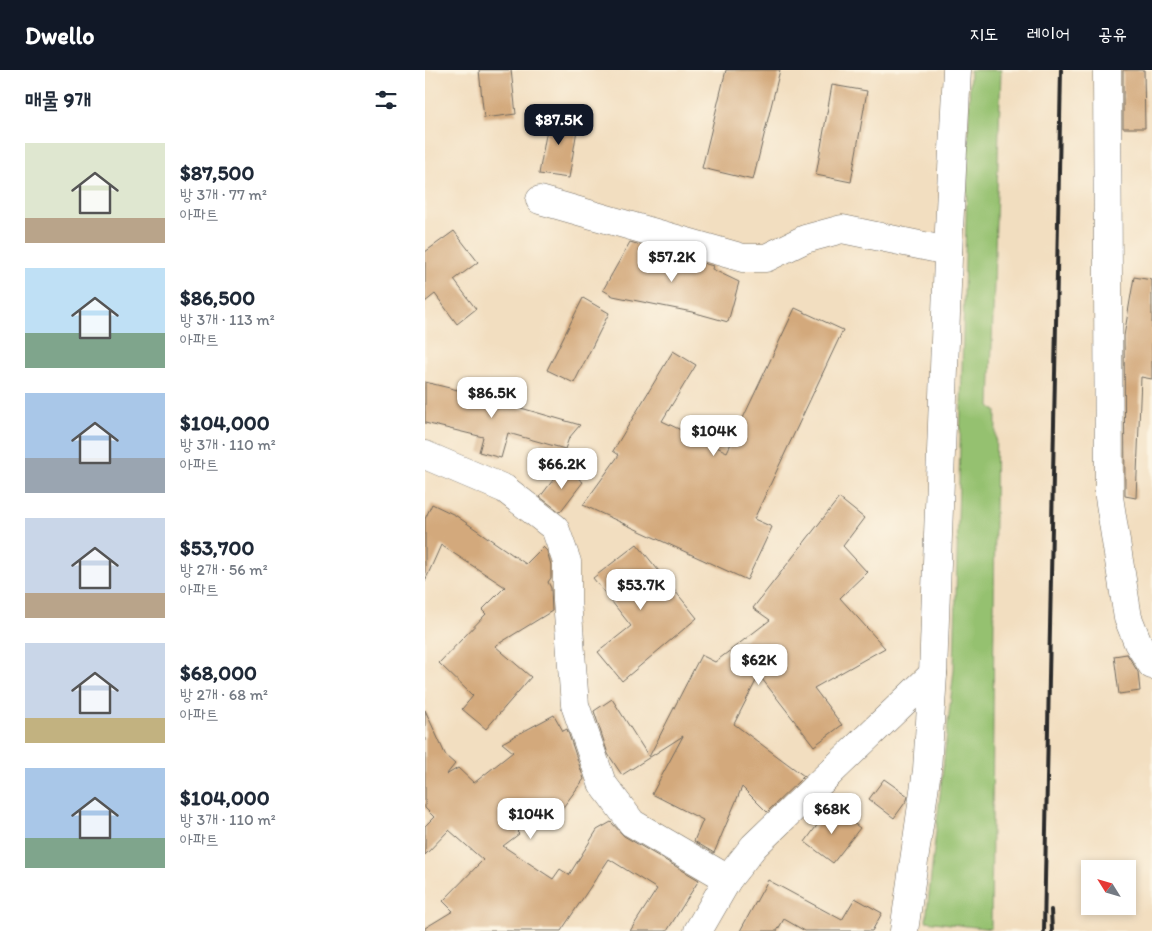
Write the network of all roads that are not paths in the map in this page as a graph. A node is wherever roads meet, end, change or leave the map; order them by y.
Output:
1 (957, 70) edge
2 (1107, 70) edge
3 (540, 200) dead end
4 (948, 251) junction
5 (425, 456) edge
6 (1152, 665) edge
7 (933, 674) junction
8 (728, 879) junction
9 (698, 931) edge
10 (904, 931) edge

1 - 4 street
2 - 6 street
3 - 4 street
4 - 7 street
5 - 8 street
7 - 8 street
7 - 10 street
8 - 9 street

